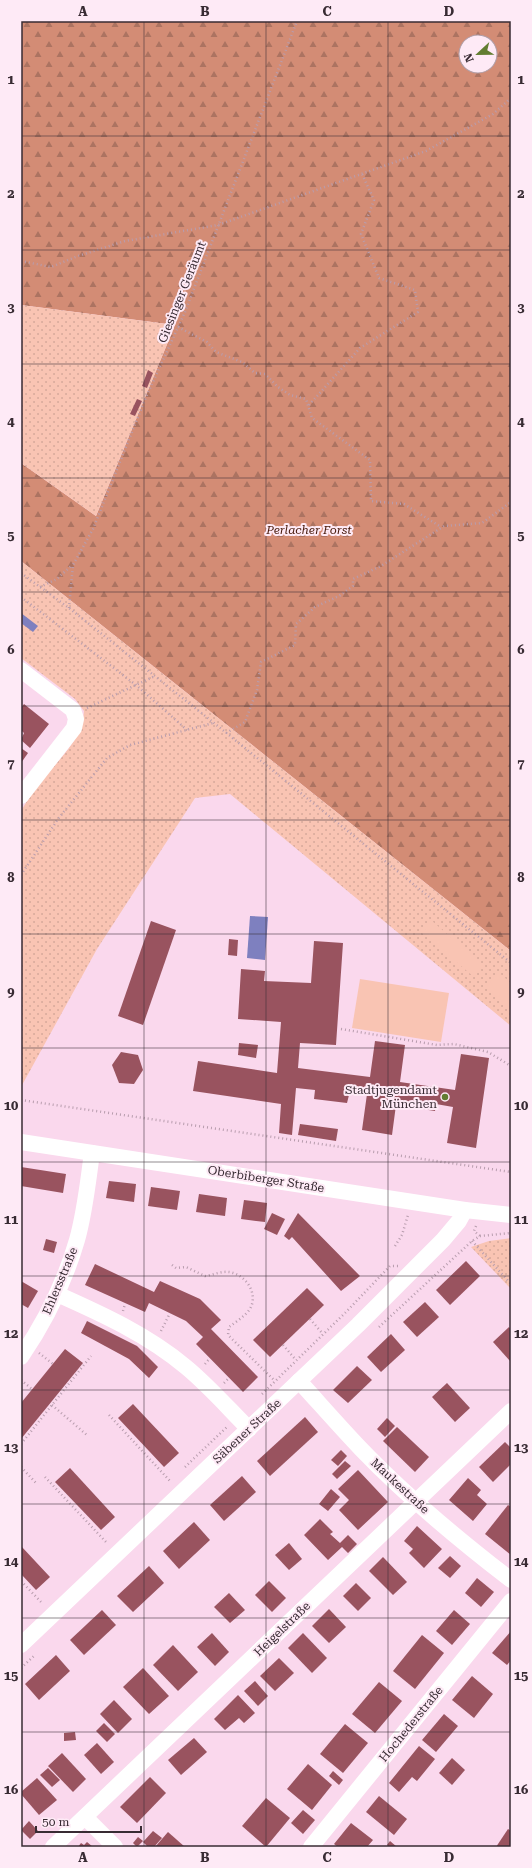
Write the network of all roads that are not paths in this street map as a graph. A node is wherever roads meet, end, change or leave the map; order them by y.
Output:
1 (21, 670) edge
2 (21, 796) edge
3 (21, 1142) edge
4 (92, 1153) junction
5 (465, 1210) junction
6 (511, 1215) edge
7 (57, 1294) junction
8 (21, 1358) edge
9 (299, 1381) junction
10 (511, 1411) edge
11 (249, 1429) junction
12 (415, 1501) junction
13 (511, 1580) edge
14 (511, 1601) edge
15 (21, 1645) edge
16 (86, 1817) junction
17 (53, 1847) edge
18 (115, 1847) edge
19 (311, 1847) edge

1 - 2 street
3 - 4 street, Oberbiberger Straße
4 - 5 street, Oberbiberger Straße
4 - 7 street, Ehlersstraße
5 - 6 street, Oberbiberger Straße
5 - 9 street, Säbener Straße
7 - 8 street, Ehlersstraße
7 - 11 street
9 - 11 street, Säbener Straße
9 - 12 street, Maukestraße
10 - 12 street, Heigelstraße
11 - 15 street, Säbener Straße
12 - 13 street, Maukestraße
12 - 16 street, Heigelstraße
14 - 19 street, Hochederstraße
16 - 17 street, Heigelstraße
16 - 18 street

